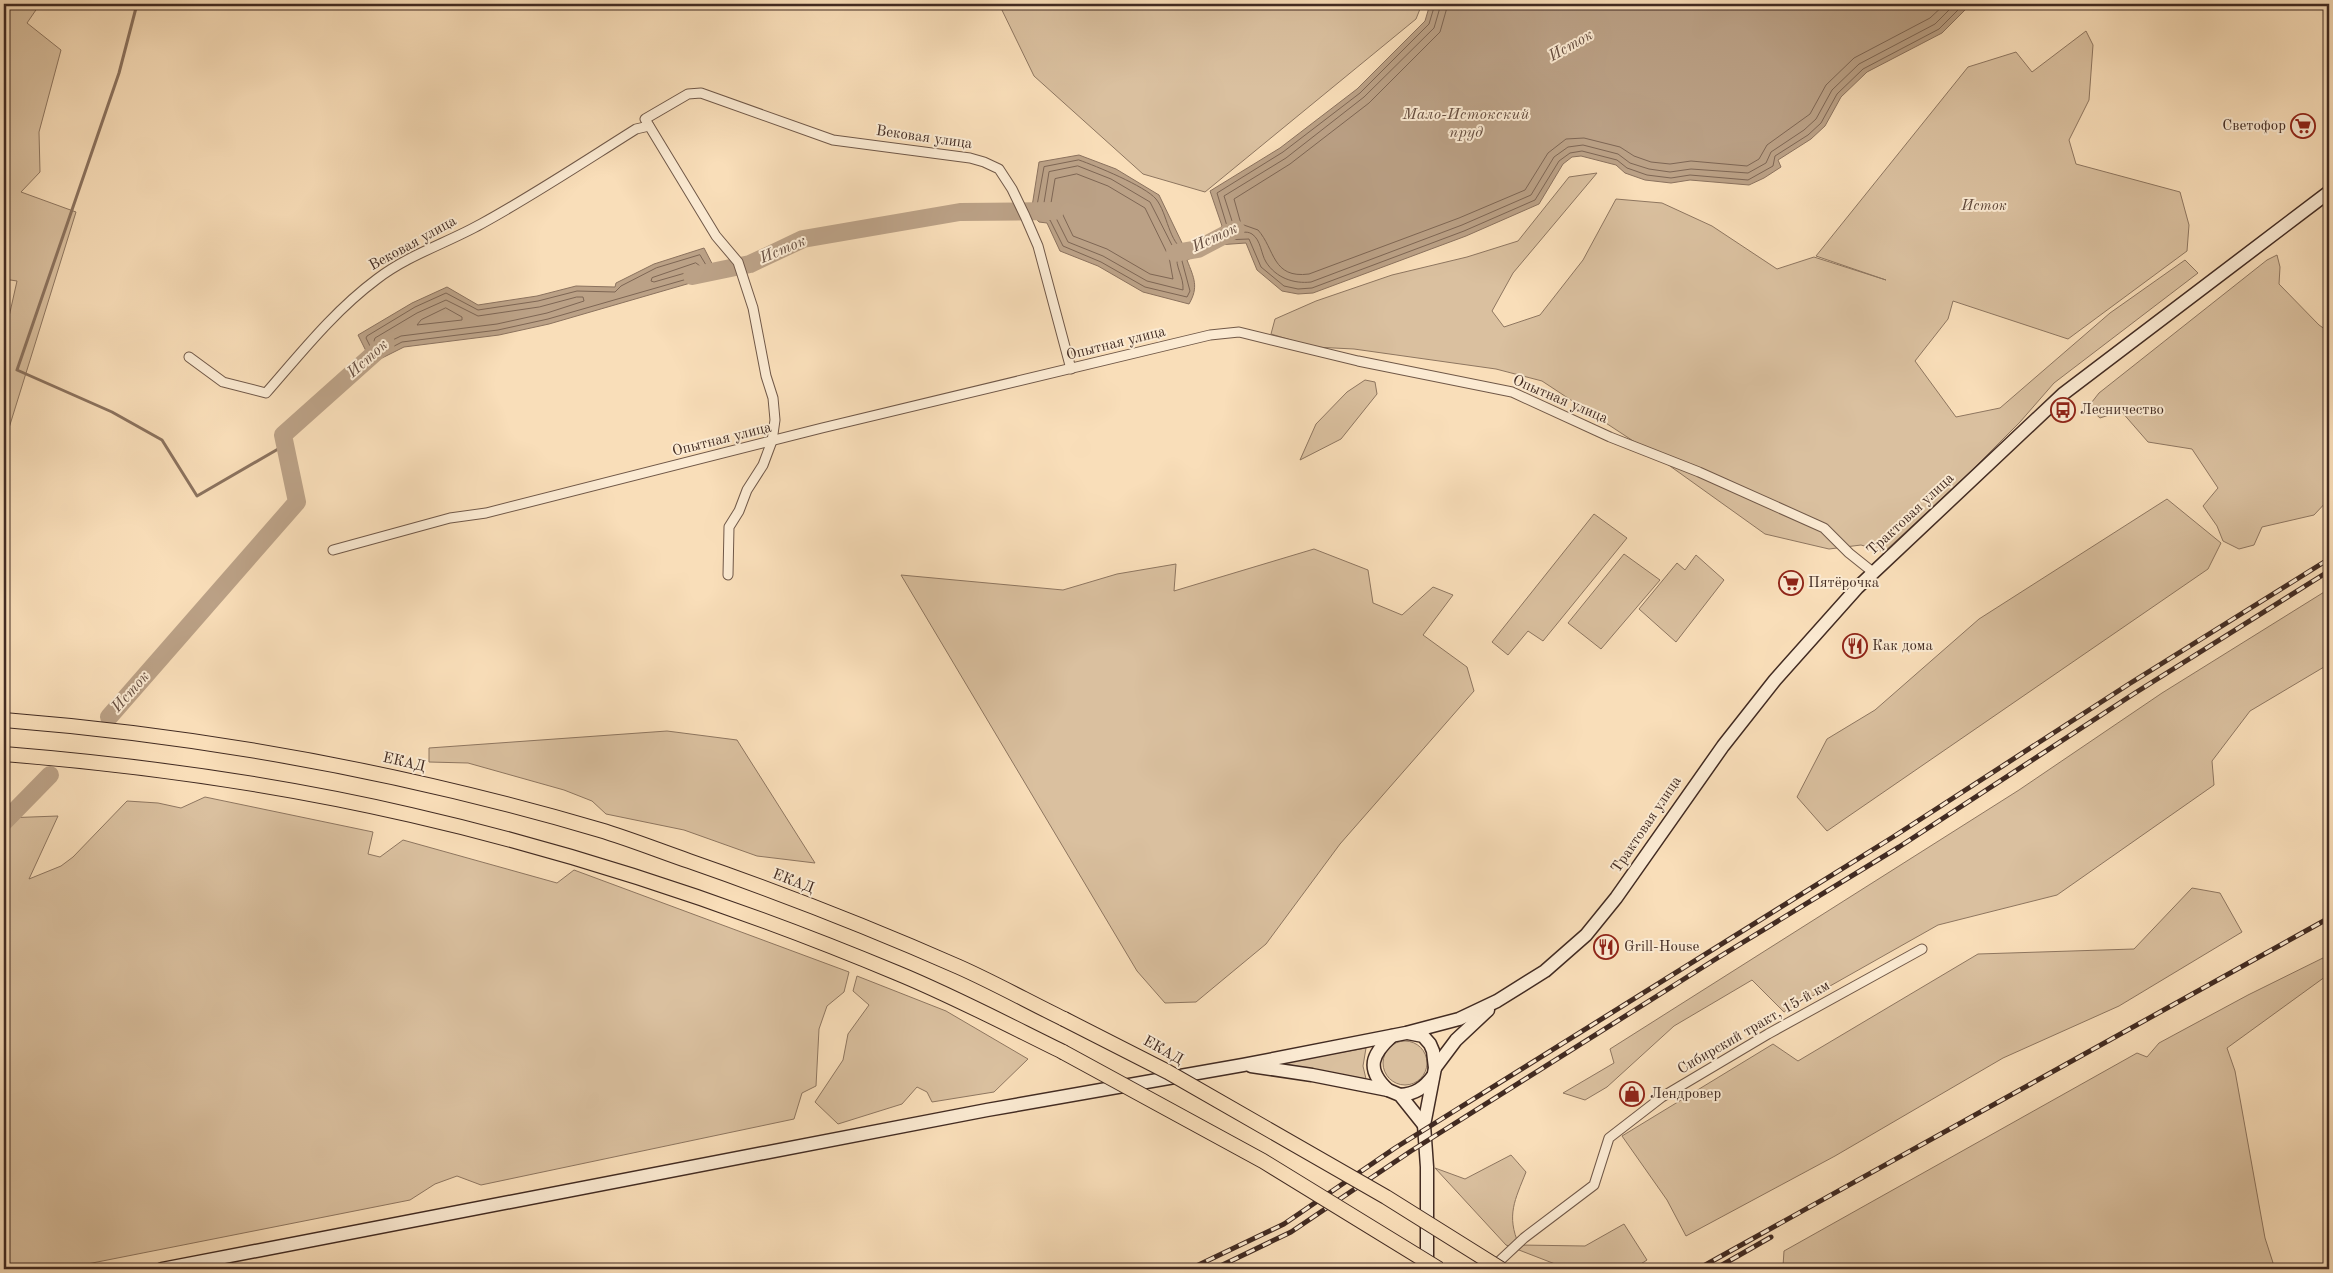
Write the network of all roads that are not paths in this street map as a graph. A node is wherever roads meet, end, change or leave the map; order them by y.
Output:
1 (647, 123) junction
2 (2329, 192) edge
3 (189, 357) dead end
4 (1071, 369) junction
5 (772, 441) junction
6 (333, 550) dead end
7 (1874, 573) junction
8 (728, 575) dead end
9 (4, 720) edge
10 (4, 754) edge
11 (1922, 949) dead end
12 (1497, 1002) junction
13 (1406, 1033) junction
14 (1392, 1036) junction
15 (1243, 1065) junction
16 (1434, 1072) junction
17 (1394, 1093) junction
18 (1424, 1125) junction
19 (162, 1269) edge
20 (1427, 1269) edge
21 (1439, 1269) edge
22 (1490, 1269) edge
23 (1501, 1269) edge

1 - 3 street, Вековая улица
1 - 4 street, Вековая улица
1 - 5 street
2 - 7 main road, Трактовая улица
4 - 5 street, Опытная улица
4 - 7 street, Опытная улица
5 - 6 street, Опытная улица
5 - 8 street
7 - 12 main road, Трактовая улица
9 - 23 highway, ЕКАД, bridge
10 - 21 highway, bridge
11 - 22 street, Сибирский тракт, 15-й км
12 - 13 main road
12 - 16 main road
13 - 14 main road
13 - 16 main road
14 - 15 main road
14 - 17 main road
15 - 17 main road
15 - 19 main road
16 - 17 main road
16 - 18 main road
17 - 18 main road
18 - 20 main road

